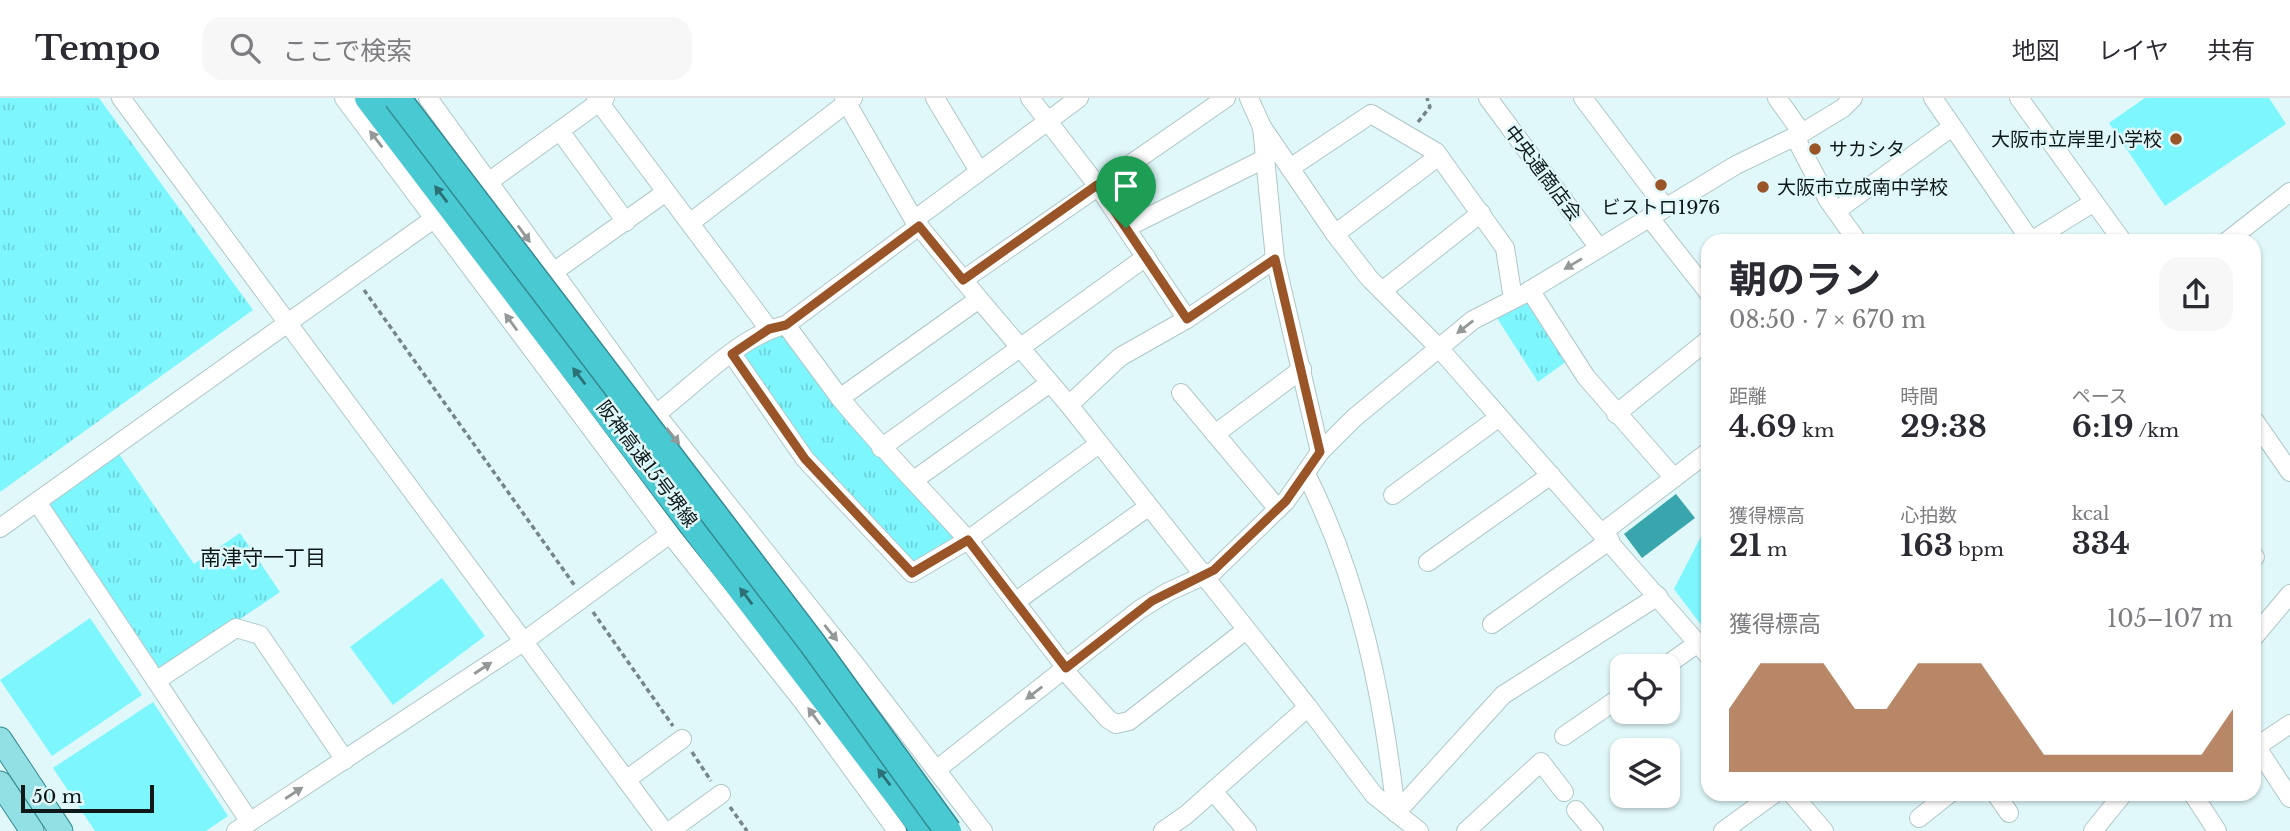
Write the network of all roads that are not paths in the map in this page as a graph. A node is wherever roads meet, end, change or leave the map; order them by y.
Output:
1 (121, 98) edge
2 (344, 98) edge
3 (368, 98) edge
4 (397, 98) edge
5 (428, 98) edge
6 (934, 98) edge
7 (1030, 98) edge
8 (1079, 98) edge
9 (1226, 98) edge
10 (1249, 98) edge
11 (1488, 98) edge
12 (1583, 98) edge
13 (1777, 98) edge
14 (1853, 98) edge
15 (1933, 98) edge
16 (2019, 98) edge
17 (849, 99) edge
18 (600, 100) edge
19 (1049, 119) junction
20 (1262, 127) junction
21 (1952, 127) junction
22 (560, 131) junction
23 (1799, 135) junction
24 (1439, 156) junction
25 (1266, 158) junction
26 (1290, 168) junction
27 (979, 171) junction
28 (487, 183) junction
29 (1097, 185) junction
30 (666, 192) junction
31 (2290, 192) edge
32 (2094, 202) junction
33 (1665, 208) junction
34 (1836, 211) junction
35 (1481, 214) junction
36 (1649, 217) junction
37 (435, 218) junction
38 (626, 222) junction
39 (690, 223) junction
40 (917, 223) junction
41 (1126, 228) junction
42 (1335, 234) junction
43 (1852, 234) edge
44 (2026, 234) edge
45 (2042, 234) edge
46 (2117, 234) edge
47 (2236, 234) edge
48 (1599, 248) junction
49 (1146, 257) junction
50 (1275, 259) junction
51 (552, 273) junction
52 (963, 280) junction
53 (1701, 283) edge
54 (1530, 290) junction
55 (1382, 291) junction
56 (979, 299) junction
57 (1513, 299) junction
58 (1187, 319) junction
59 (286, 324) junction
60 (777, 327) junction
61 (1701, 346) edge
62 (1022, 348) junction
63 (1439, 348) junction
64 (732, 354) junction
65 (1302, 369) junction
66 (1050, 383) junction
67 (1181, 393) dead end
68 (840, 398) junction
69 (1069, 405) junction
70 (656, 414) junction
71 (1616, 414) junction
72 (1498, 418) junction
73 (2261, 430) edge
74 (1215, 434) junction
75 (1099, 444) junction
76 (881, 448) junction
77 (1320, 452) junction
78 (1701, 457) edge
79 (2290, 472) edge
80 (1306, 474) junction
81 (1551, 475) junction
82 (1674, 478) junction
83 (914, 480) junction
84 (1393, 495) dead end
85 (37, 502) junction
86 (1148, 507) junction
87 (1278, 509) junction
88 (0, 528) edge
89 (670, 534) junction
90 (1606, 536) junction
91 (968, 540) junction
92 (1428, 562) dead end
93 (1202, 577) junction
94 (2290, 594) edge
95 (1658, 596) junction
96 (1015, 602) junction
97 (1492, 624) dead end
98 (2261, 629) edge
99 (1246, 630) junction
100 (523, 642) junction
101 (1701, 647) edge
102 (1701, 650) edge
103 (1680, 660) edge
104 (1065, 669) junction
105 (156, 681) junction
106 (1610, 704) edge
107 (1308, 707) junction
108 (2290, 724) edge
109 (1564, 736) dead end
110 (0, 739) edge
111 (682, 740) road end
112 (2261, 741) edge
113 (2261, 754) edge
114 (345, 760) junction
115 (936, 770) junction
116 (626, 780) junction
117 (0, 783) edge
118 (1213, 791) junction
119 (1564, 792) dead end
120 (720, 794) road end
121 (2290, 799) edge
122 (1764, 801) edge
123 (1798, 801) edge
124 (1940, 801) edge
125 (2001, 801) edge
126 (2117, 801) edge
127 (2198, 801) edge
128 (965, 807) junction
129 (1576, 810) dead end
130 (1396, 813) junction
131 (2009, 813) dead end
132 (2106, 815) junction
133 (1919, 818) dead end
134 (243, 827) edge
135 (32, 831) edge
136 (61, 831) edge
137 (667, 831) edge
138 (897, 831) edge
139 (925, 831) edge
140 (937, 831) edge
141 (948, 831) edge
142 (982, 831) edge
143 (1163, 831) edge
144 (1247, 831) edge
145 (1419, 831) edge
146 (1466, 831) edge
147 (1594, 831) edge
148 (1723, 831) edge
149 (1824, 831) edge
150 (2093, 831) edge
151 (2117, 831) edge
152 (2217, 831) edge

1 - 59 street
37 -> 2 street
139 -> 3 highway, 阪神高速15号堺線
4 - 141 highway, 阪神高速15号堺線, bridge
5 - 28 street
6 - 27 street
7 - 19 street
8 - 19 street
9 - 29 street
10 - 20 street
11 - 48 street, 中央通商店会
12 - 33 street
13 - 23 street
14 - 23 street
15 - 21 street
16 - 32 street
17 - 39 street
17 - 40 street
18 - 22 street
18 - 30 street
19 - 27 street
19 - 29 street
20 - 25 street
20 - 26 street
21 - 34 street
21 - 44 street
22 - 28 street
22 - 38 street
23 - 33 street
23 - 34 street
24 - 26 street
24 - 35 street
24 - 42 street
25 - 41 street
25 - 50 street
26 - 42 street
27 - 40 street
28 -> 51 street
29 - 41 street
29 - 52 street
30 - 38 street
30 - 39 street
31 - 47 street
32 - 45 street
32 - 46 street
33 - 36 street
34 - 43 street
35 - 55 street
35 - 57 street
36 - 48 street
36 - 53 street
37 - 59 street
89 -> 37 street
38 - 51 street
39 - 60 street
40 - 52 street
40 - 60 street
41 - 49 street
42 - 55 street
48 -> 54 street
49 - 58 street
49 - 62 street
50 - 58 street
50 - 65 street
51 - 70 street
52 - 56 street
54 - 57 street
54 - 71 street
55 - 63 street
56 - 62 street
56 - 68 street
57 -> 63 street
58 - 69 street
59 - 85 street
59 - 100 street
60 - 64 street
60 - 68 street
61 - 71 street
62 - 66 street
62 - 76 street
63 - 72 street
63 - 77 street
64 - 70 street
64 - 91 street
65 - 74 street
65 - 77 street
66 - 69 street
66 - 83 street
67 - 74 street
68 - 76 street
69 - 75 street
70 -> 115 street
71 - 82 street
72 - 81 street
72 - 84 street
73 - 79 street
74 - 87 street
75 - 86 street
75 - 91 street
76 - 83 street
77 - 80 street
78 - 82 street
80 - 87 street
80 - 130 street
81 - 90 street
81 - 92 street
82 - 90 street
83 - 91 street
85 - 88 street
85 - 105 street
86 - 93 street
86 - 96 street
87 - 93 street
89 - 100 street
138 -> 89 street
90 - 95 street
90 - 97 street
91 - 96 street
93 - 99 street
93 - 104 street
94 - 98 street
95 - 101 street
95 - 130 street
96 - 104 street
99 - 104 street
99 - 107 street
114 -> 100 street
100 - 116 street
102 - 103 street
104 -> 115 street
105 - 114 street
105 - 134 street
106 - 109 street
107 - 118 street
107 - 130 street
108 - 112 street
110 - 136 main road
111 - 116 street
113 - 121 street
134 -> 114 street
115 - 128 street
116 - 137 street
117 - 135 main road
118 - 143 street
118 - 144 street
119 - 146 street
120 - 137 street
122 - 148 street
123 - 149 street
124 - 133 street
125 - 131 street
126 - 132 street
127 - 152 street
128 - 140 street
128 - 142 street
129 - 147 street
130 - 145 street
132 - 150 street
132 - 151 street

